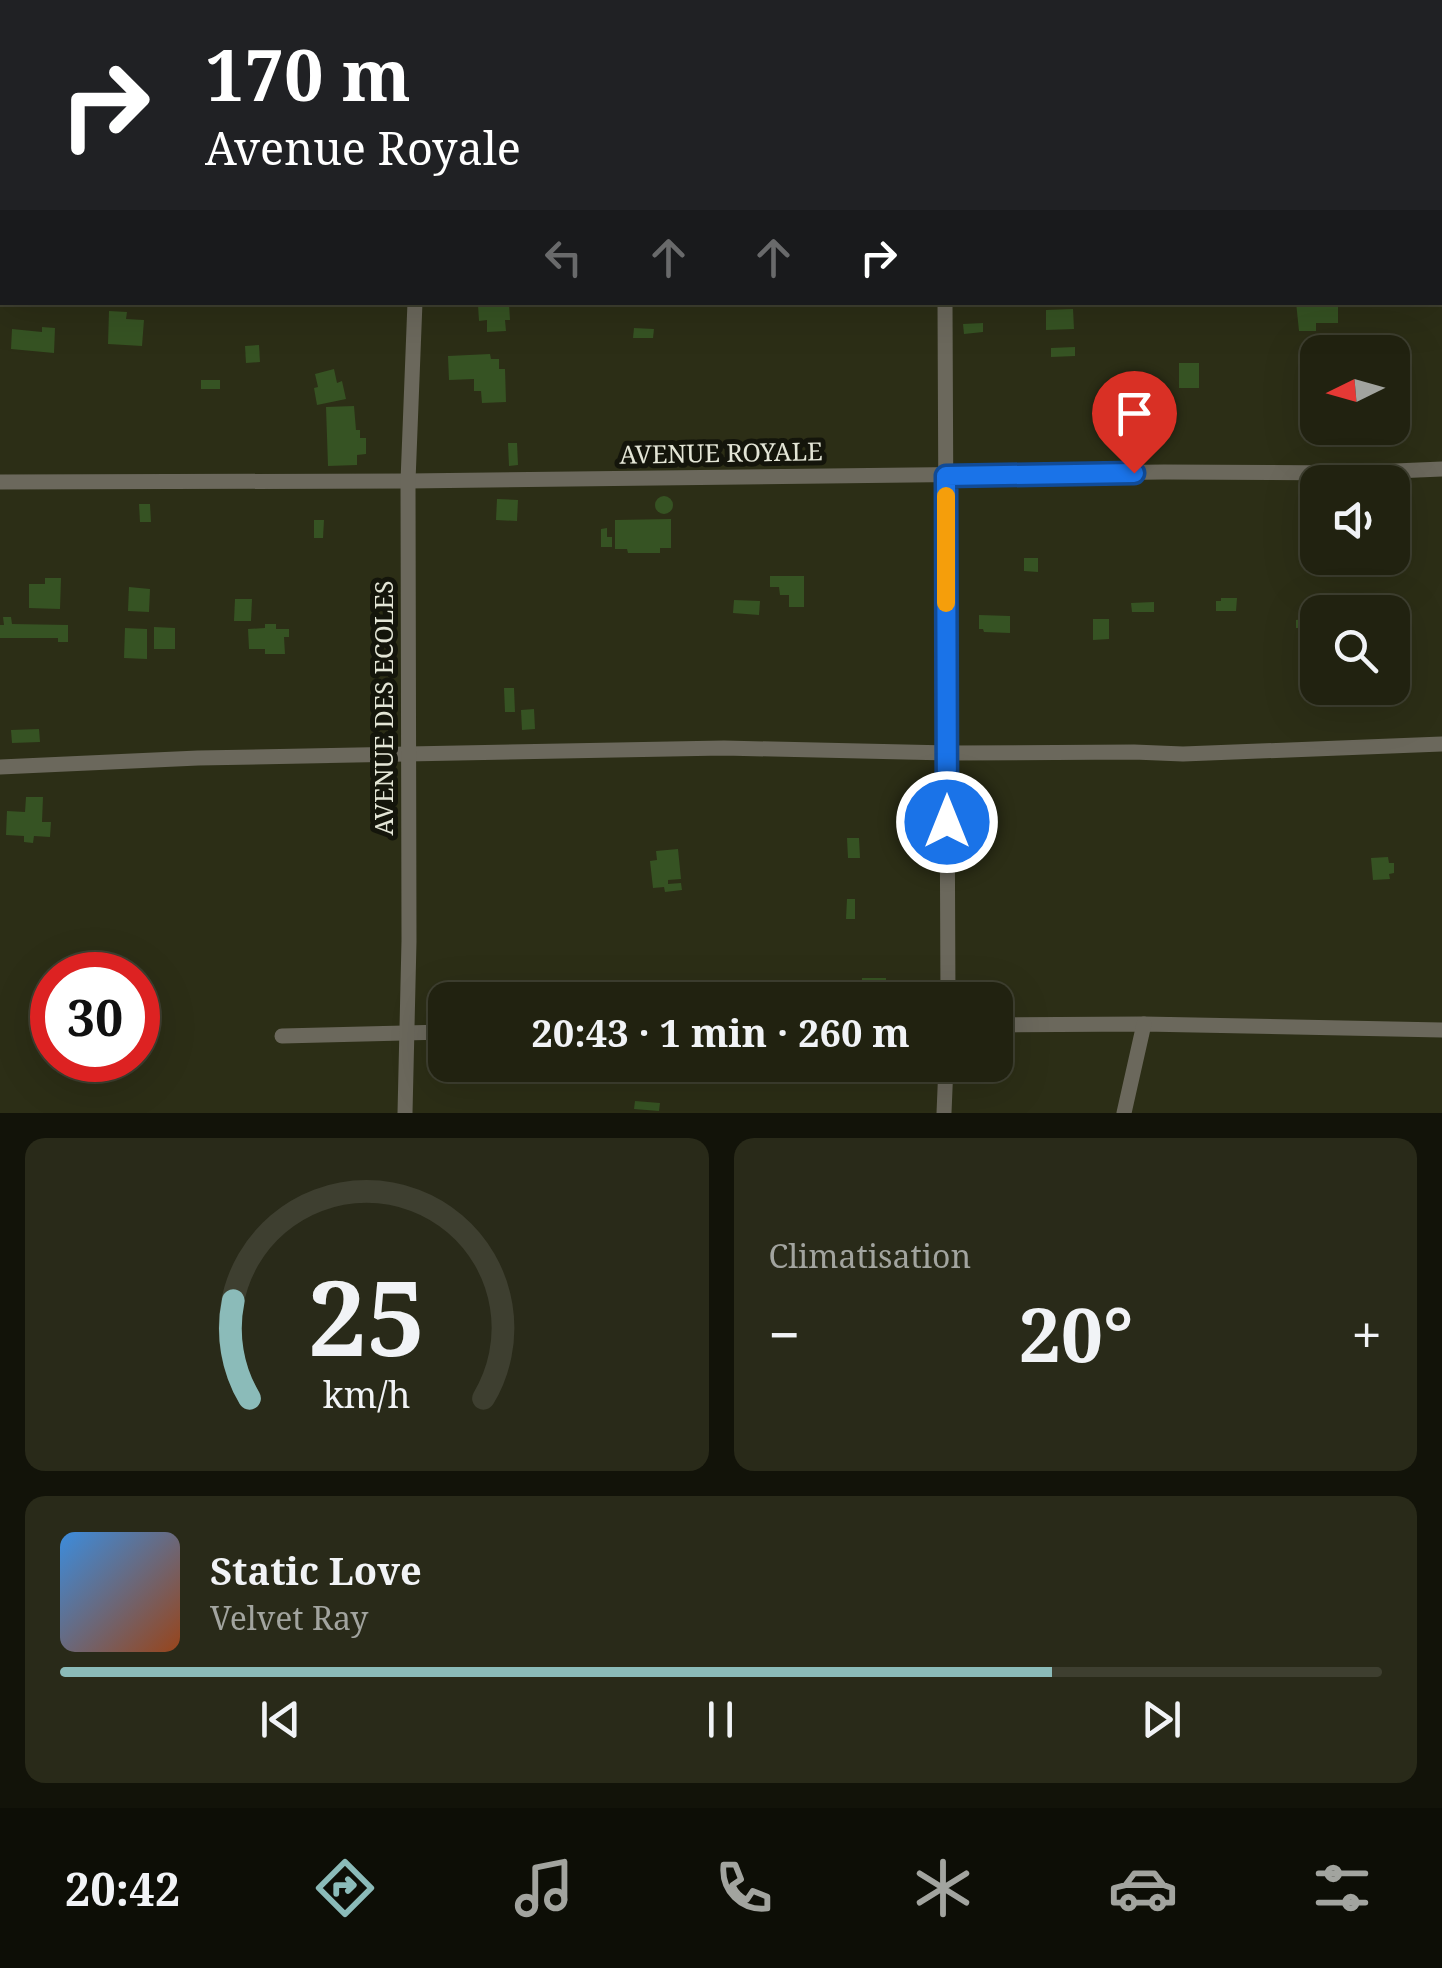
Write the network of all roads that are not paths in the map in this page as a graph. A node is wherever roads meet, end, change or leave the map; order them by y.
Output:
1 (415, 305) edge
2 (945, 305) edge
3 (1442, 468) edge
4 (946, 476) junction
5 (408, 481) junction
6 (0, 482) edge
7 (1442, 744) edge
8 (947, 753) junction
9 (408, 755) junction
10 (0, 767) edge
11 (948, 982) edge
12 (1144, 1024) junction
13 (1013, 1026) edge
14 (1442, 1030) edge
15 (428, 1032) edge
16 (407, 1033) junction
17 (282, 1036) dead end
18 (945, 1082) edge
19 (405, 1113) edge
20 (944, 1113) edge
21 (1124, 1113) edge

1 - 5 street, AVENUE DES ECOLES
2 - 4 street
3 - 4 street, AVENUE ROYALE
4 - 5 street, AVENUE ROYALE
4 - 8 street
5 - 6 street, AVENUE ROYALE
5 - 9 street, AVENUE DES ECOLES
7 - 8 street
8 - 9 street
8 - 11 street
9 - 10 street
9 - 16 street, AVENUE DES ECOLES
12 - 13 street
12 - 14 street
12 - 21 street
15 - 16 street
16 - 17 street
16 - 19 street, AVENUE DES ECOLES
18 - 20 street

